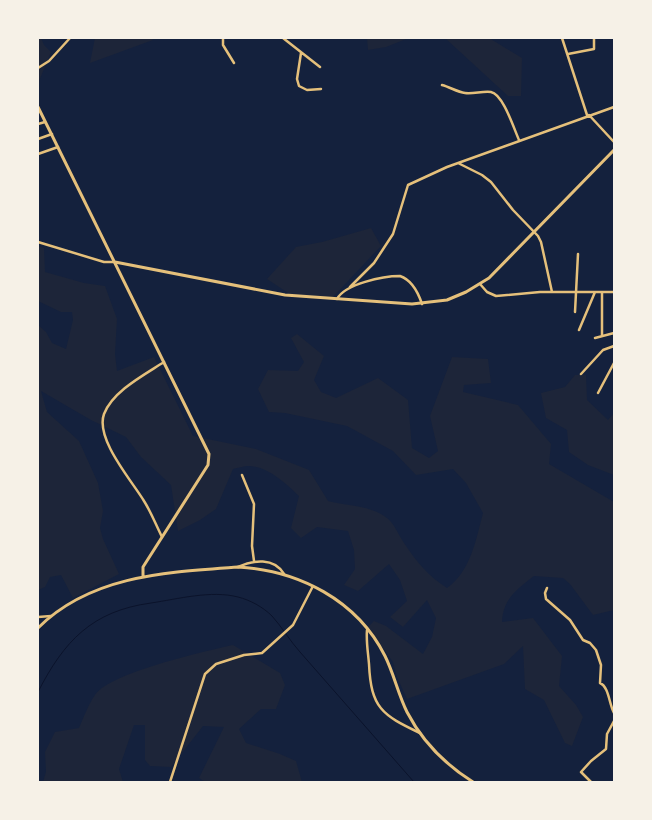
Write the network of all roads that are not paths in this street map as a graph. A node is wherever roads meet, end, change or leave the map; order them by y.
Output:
1 (70, 38) edge
2 (223, 38) edge
3 (283, 38) edge
4 (562, 38) edge
5 (594, 38) edge
6 (302, 53) junction
7 (568, 54) junction
8 (234, 63) dead end
9 (320, 67) dead end
10 (38, 68) edge
11 (442, 85) dead end
12 (321, 89) dead end
13 (614, 107) edge
14 (38, 108) edge
15 (588, 115) junction
16 (45, 122) junction
17 (38, 124) edge
18 (52, 134) junction
19 (38, 139) edge
20 (519, 140) junction
21 (614, 142) edge
22 (58, 147) junction
23 (614, 150) edge
24 (38, 154) edge
25 (458, 163) junction
26 (533, 233) junction
27 (38, 242) edge
28 (578, 254) dead end
29 (115, 262) junction
30 (480, 284) junction
31 (350, 287) junction
32 (576, 291) junction
33 (552, 292) junction
34 (595, 292) junction
35 (602, 292) junction
36 (614, 292) edge
37 (337, 299) junction
38 (422, 304) junction
39 (575, 312) dead end
40 (579, 330) dead end
41 (614, 333) edge
42 (602, 336) junction
43 (595, 338) dead end
44 (614, 346) edge
45 (164, 362) junction
46 (614, 363) edge
47 (581, 374) dead end
48 (598, 393) dead end
49 (242, 475) dead end
50 (162, 537) junction
51 (254, 561) junction
52 (238, 567) junction
53 (284, 574) junction
54 (143, 577) junction
55 (313, 586) junction
56 (547, 588) dead end
57 (51, 616) junction
58 (38, 617) edge
59 (38, 628) edge
60 (367, 630) junction
61 (614, 713) edge
62 (614, 721) edge
63 (422, 735) junction
64 (170, 782) edge
65 (473, 782) edge
66 (591, 782) edge

1 - 10 street
2 - 8 street
3 - 6 street
4 - 7 street
5 - 7 street
6 - 9 street
6 - 12 street
7 - 15 street
11 - 20 street
13 - 15 street
14 - 16 street
15 - 20 street
15 - 21 street
16 - 17 street
16 - 18 street
18 - 19 street
18 - 22 street
20 - 25 street
22 - 24 street
22 - 29 street
23 - 26 street
25 - 26 street
25 - 31 street
26 - 30 street
26 - 33 street
27 - 29 street
28 - 32 street
29 - 37 street
29 - 45 street
30 - 33 street
30 - 38 street
31 - 37 street
31 - 38 street
32 - 33 street
32 - 34 street
32 - 39 street
34 - 35 street
34 - 40 street
35 - 36 street
35 - 42 street
37 - 38 street
41 - 42 street
42 - 43 street
44 - 47 street
45 - 50 street
45 - 50 street
46 - 48 street
49 - 51 street
50 - 54 street
51 - 52 street
51 - 53 street
52 - 53 street
52 - 54 street
53 - 55 street
54 - 57 street
55 - 60 street
55 - 64 street
56 - 61 street
57 - 58 street
57 - 59 street
60 - 63 street
60 - 63 street
62 - 66 street
63 - 65 street

